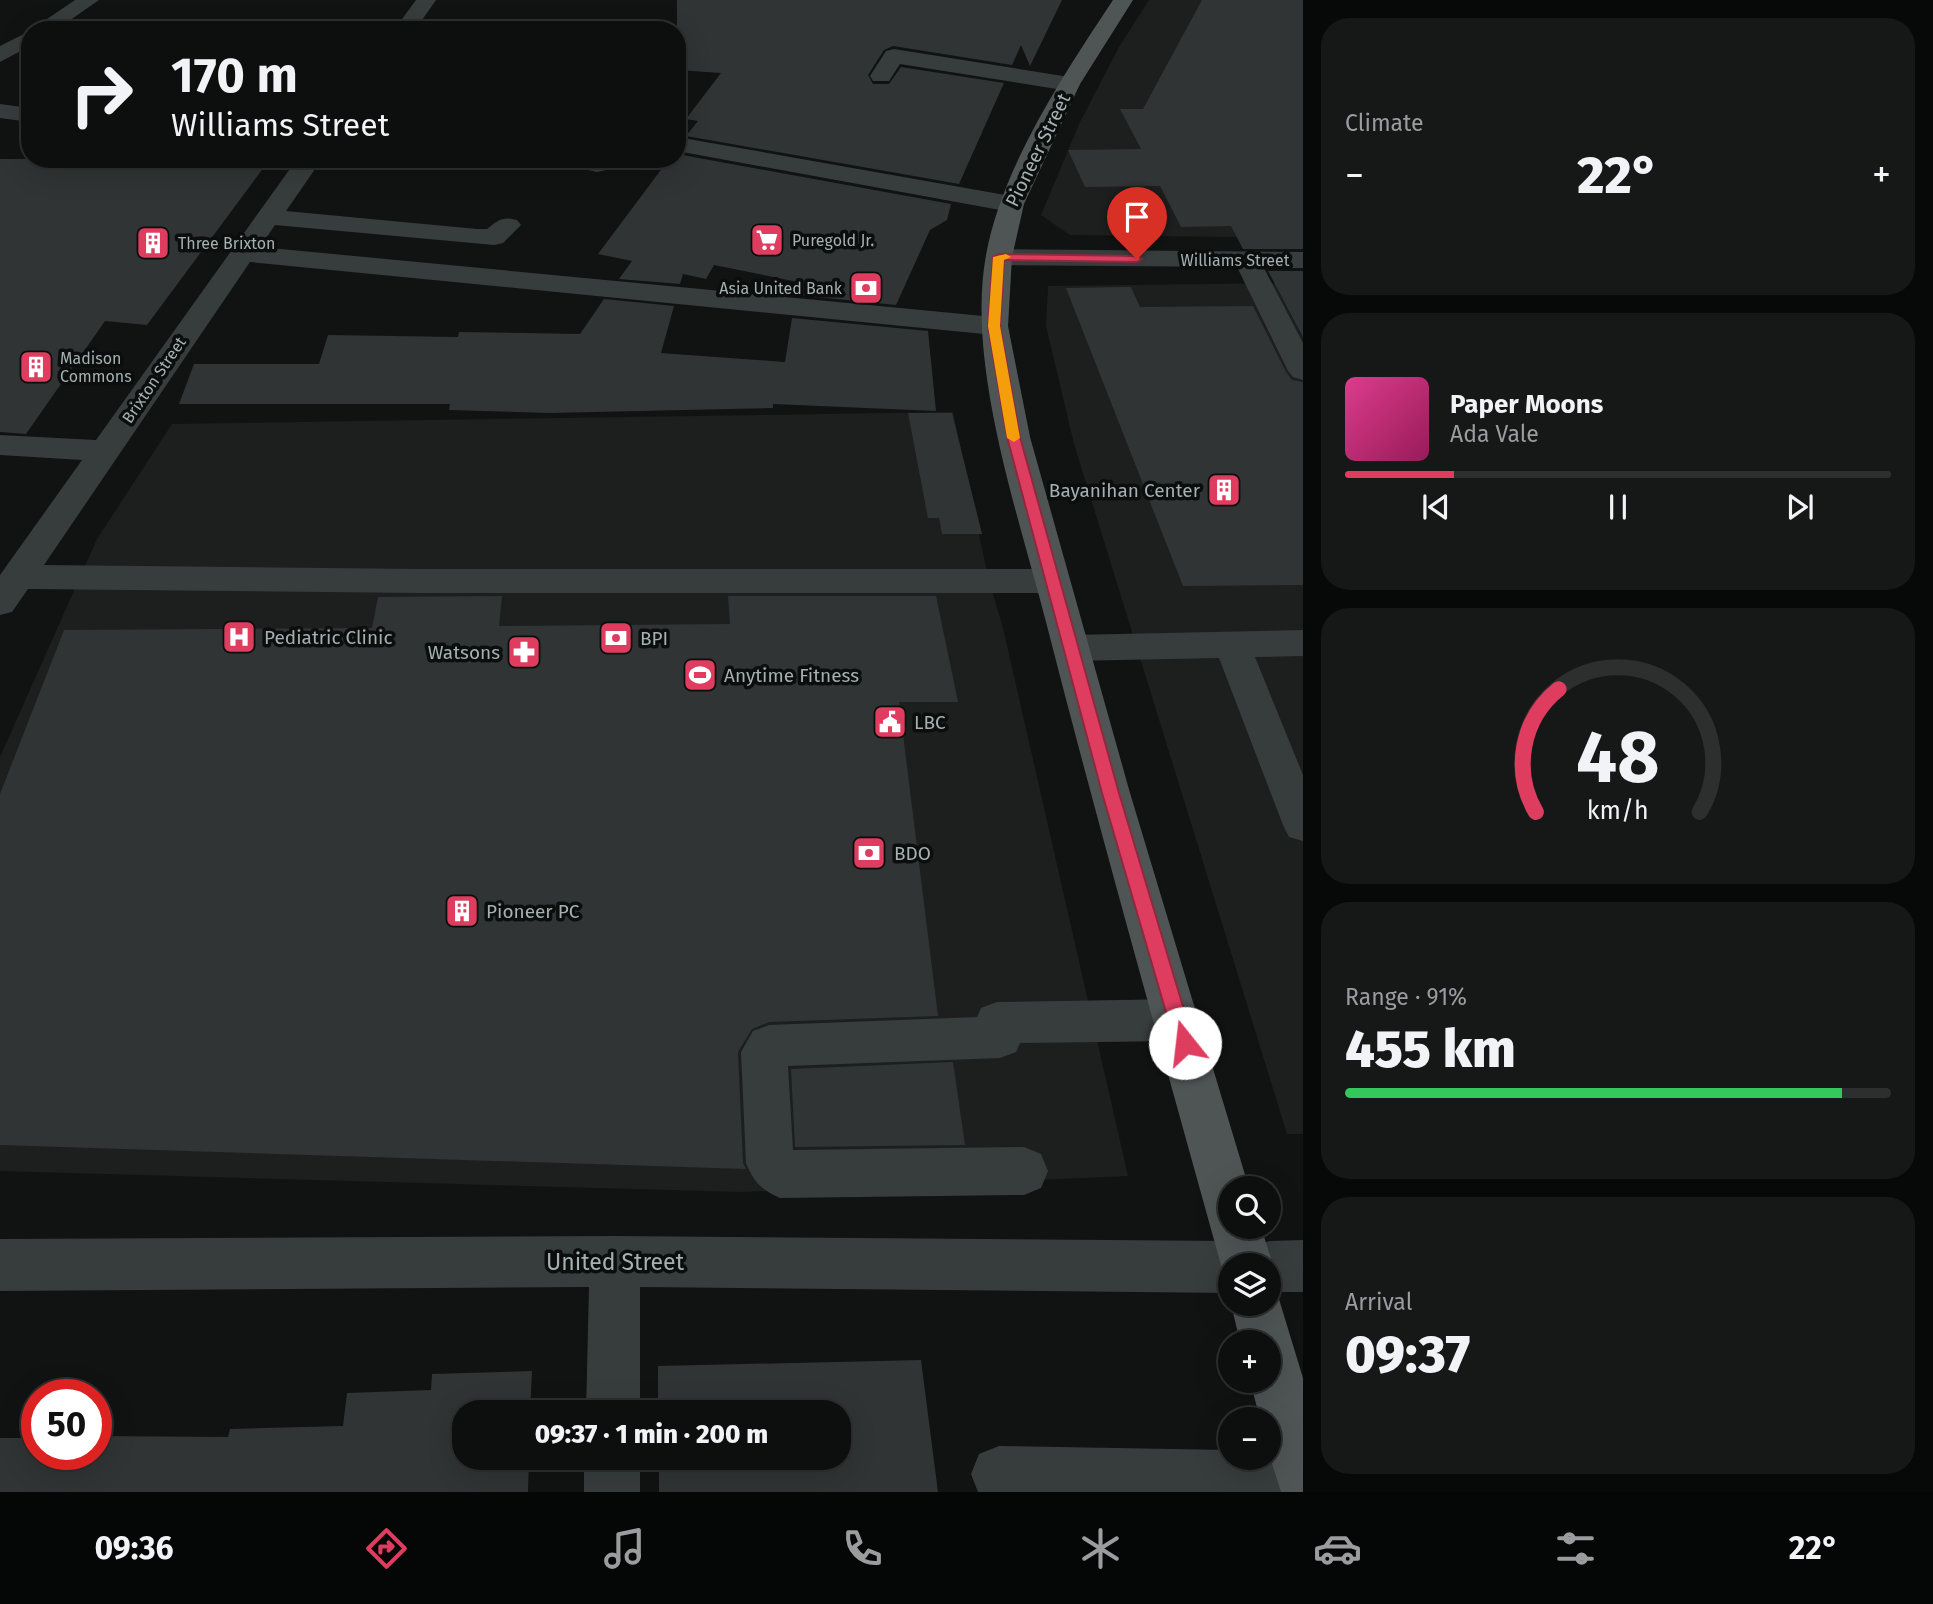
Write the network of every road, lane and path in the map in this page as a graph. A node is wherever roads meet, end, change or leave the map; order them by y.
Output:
1 (89, 0) edge
2 (426, 0) edge
3 (1123, 0) edge
4 (55, 21) edge
5 (411, 21) edge
6 (21, 42) edge
7 (0, 55) edge
8 (881, 76) dead end
9 (1069, 84) junction
10 (0, 111) edge
11 (21, 114) edge
12 (686, 146) edge
13 (303, 168) edge
14 (1010, 204) junction
15 (268, 217) junction
16 (508, 225) dead end
17 (242, 253) junction
18 (999, 257) junction
19 (1247, 260) junction
20 (1303, 260) edge
21 (994, 326) junction
22 (1303, 371) edge
23 (0, 444) edge
24 (106, 451) junction
25 (1053, 581) junction
26 (8, 590) edge
27 (1303, 643) edge
28 (1232, 644) junction
29 (1071, 649) junction
30 (1303, 825) edge
31 (1178, 1020) junction
32 (1024, 1171) dead end
33 (1221, 1176) edge
34 (615, 1261) junction
35 (0, 1265) edge
36 (1303, 1266) edge
37 (1218, 1267) edge
38 (1281, 1267) edge
39 (1280, 1393) edge
40 (613, 1400) edge
41 (612, 1470) edge
42 (999, 1474) dead end
43 (1303, 1479) edge
44 (612, 1492) edge

1 - 4 street
2 - 5 street
3 - 9 main road, Pioneer Street
6 - 7 street
8 - 9 street
9 - 14 main road, Pioneer Street
10 - 11 street
12 - 14 street
13 - 15 street, Brixton Street
14 - 18 main road, Pioneer Street
15 - 16 street
15 - 17 street, Brixton Street
17 - 21 street
17 - 24 street, Brixton Street
18 - 19 street, Williams Street
18 - 21 main road, Pioneer Street
19 - 20 street, Williams Street
19 - 22 street
21 - 25 main road, Pioneer Street
23 - 24 street
24 - 26 street, Brixton Street
25 - 26 street
25 - 29 main road, Pioneer Street
27 - 28 street
28 - 29 street
28 - 30 street
29 - 31 main road, Pioneer Street
31 - 32 street
31 - 33 main road, Pioneer Street
34 - 35 street, United Street
34 - 37 street, United Street
34 - 40 street
36 - 38 street
39 - 43 main road
41 - 44 street
42 - 43 street

